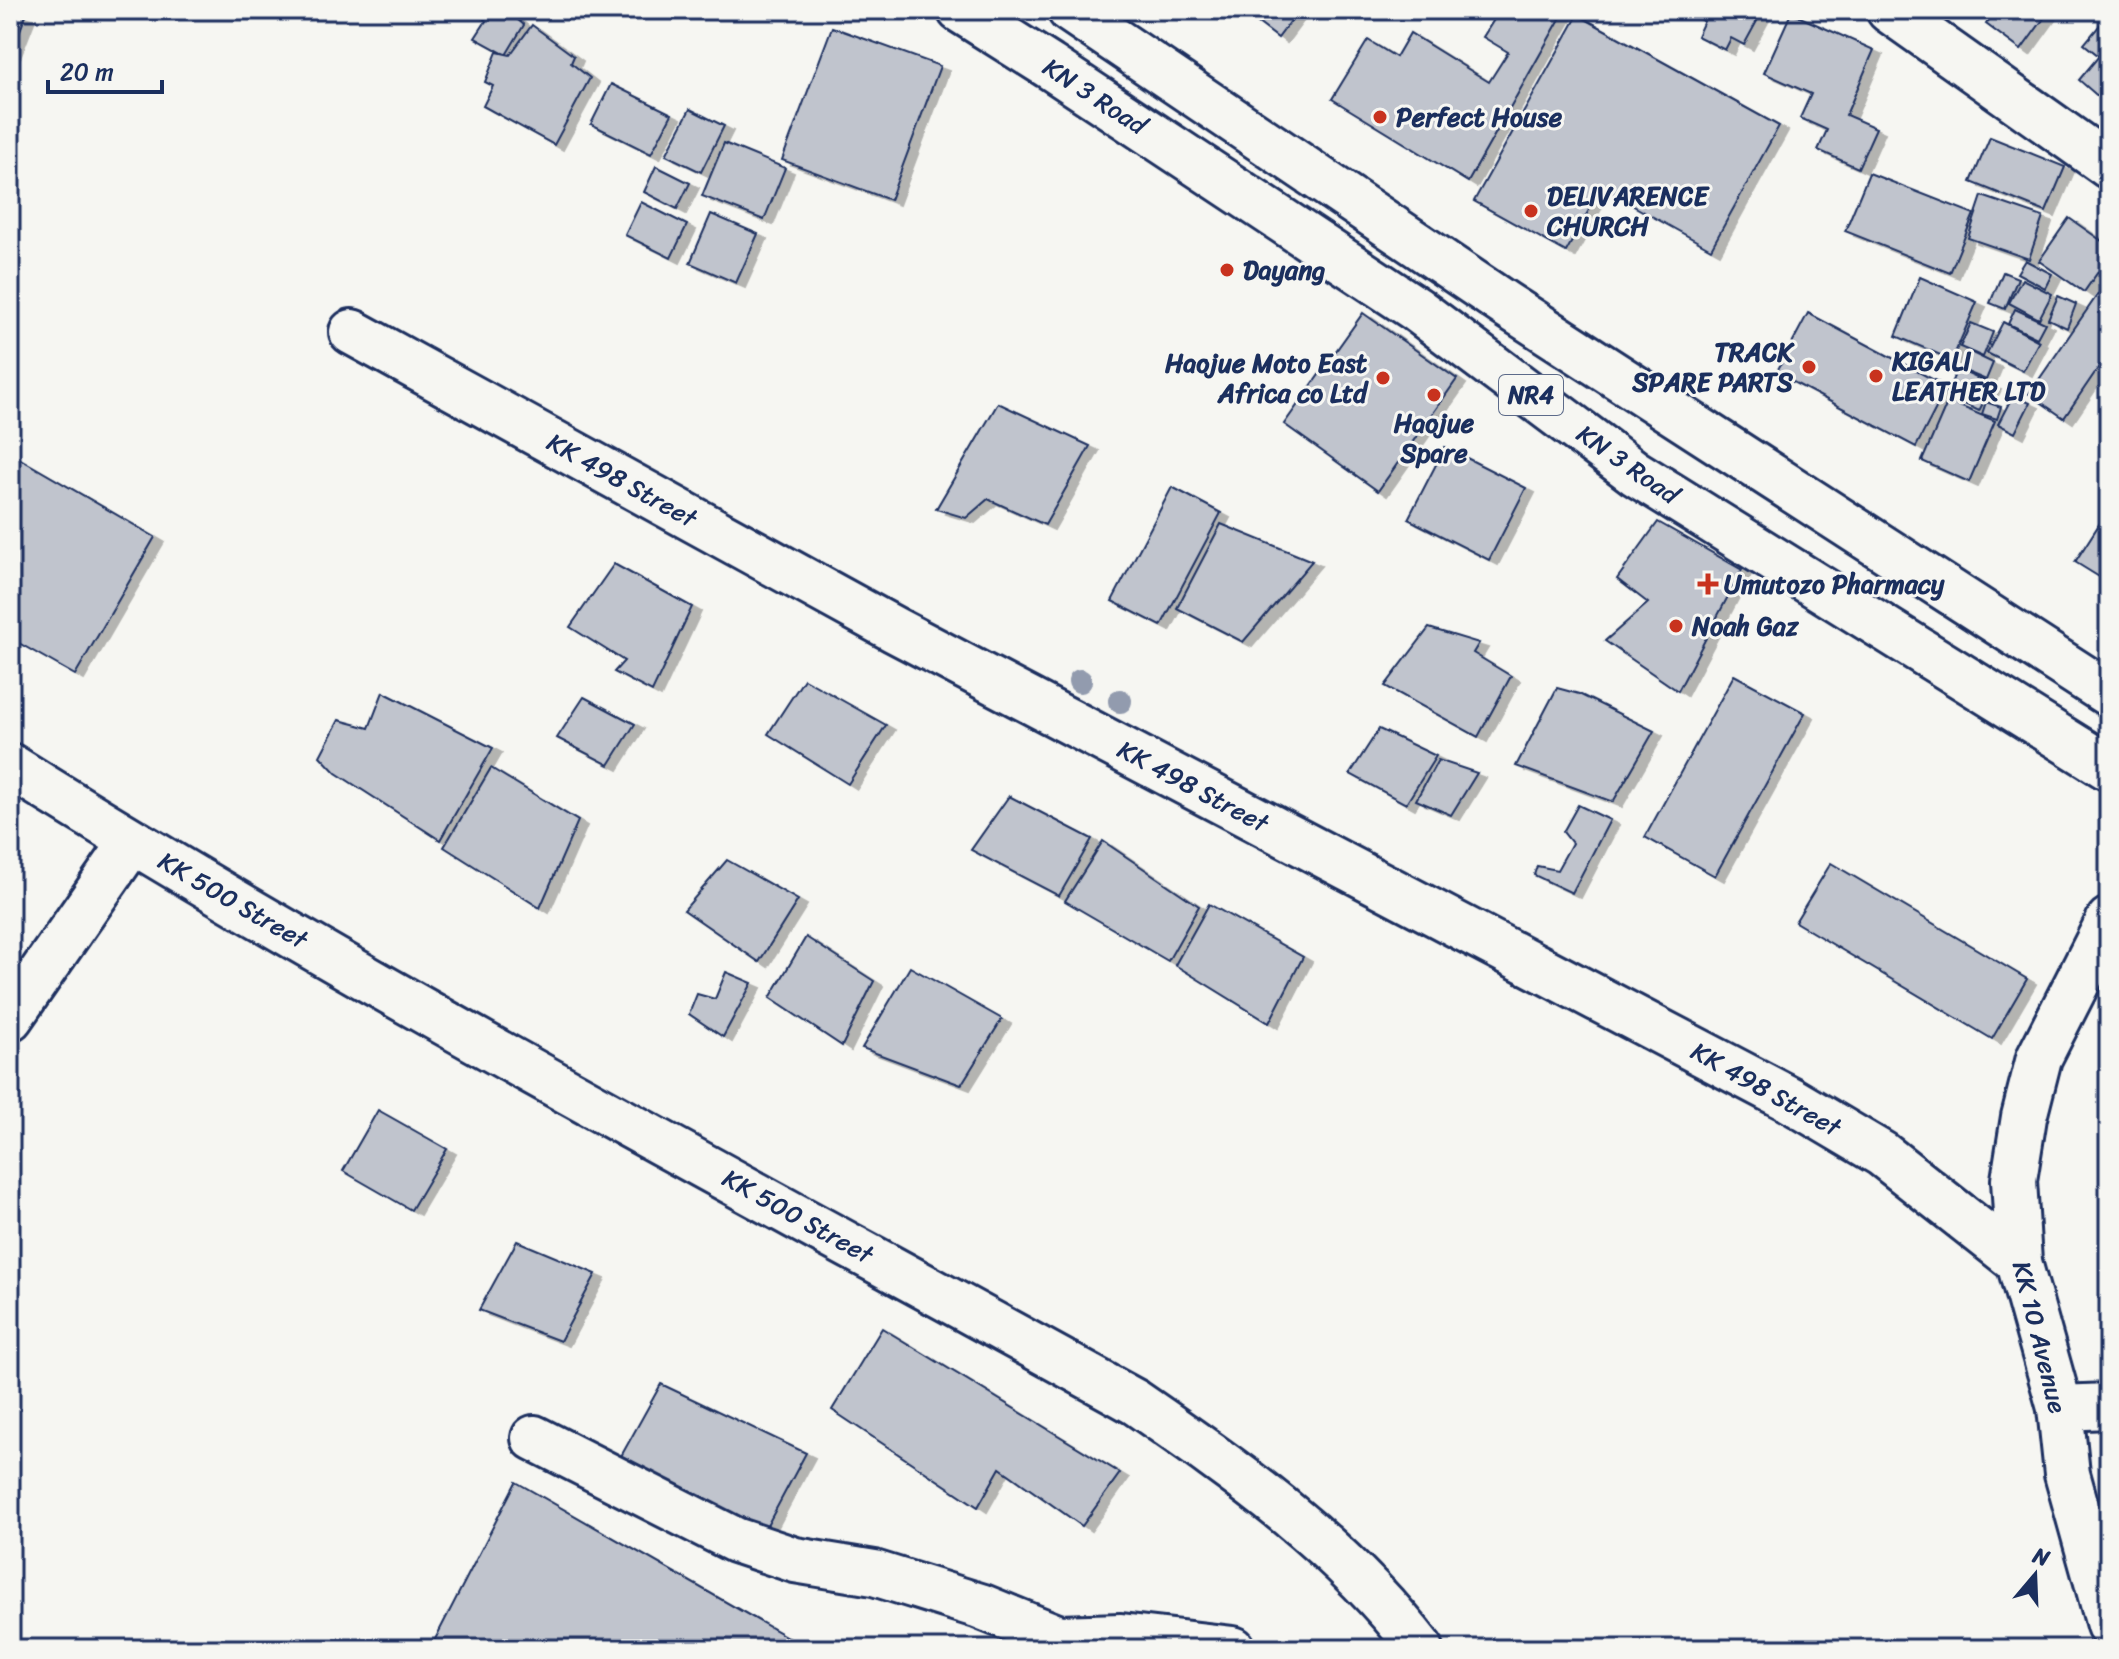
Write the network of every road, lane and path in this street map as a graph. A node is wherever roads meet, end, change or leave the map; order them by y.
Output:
1 (960, 10) edge
2 (1070, 10) edge
3 (1889, 10) edge
4 (2109, 166) edge
5 (352, 332) dead end
6 (2109, 694) edge
7 (10, 766) edge
8 (2109, 768) edge
9 (132, 842) junction
10 (2109, 920) edge
11 (10, 1018) edge
12 (2019, 1262) junction
13 (2109, 1406) edge
14 (2060, 1408) junction
15 (534, 1438) dead end
16 (2109, 1625) edge
17 (1052, 1644) edge
18 (1233, 1649) edge
19 (1421, 1649) edge

1 - 8 main road, KN 3 Road / NR4
2 - 6 main road, NR4
3 - 4 main road
5 - 12 main road, KK 498 Street
7 - 9 main road, KK 500 Street
9 - 11 main road
9 - 19 main road, KK 500 Street
10 - 12 main road, KK 10 Avenue
12 - 14 main road, KK 10 Avenue
13 - 14 main road
14 - 16 main road, KK 10 Avenue
15 - 17 main road
17 - 18 main road

